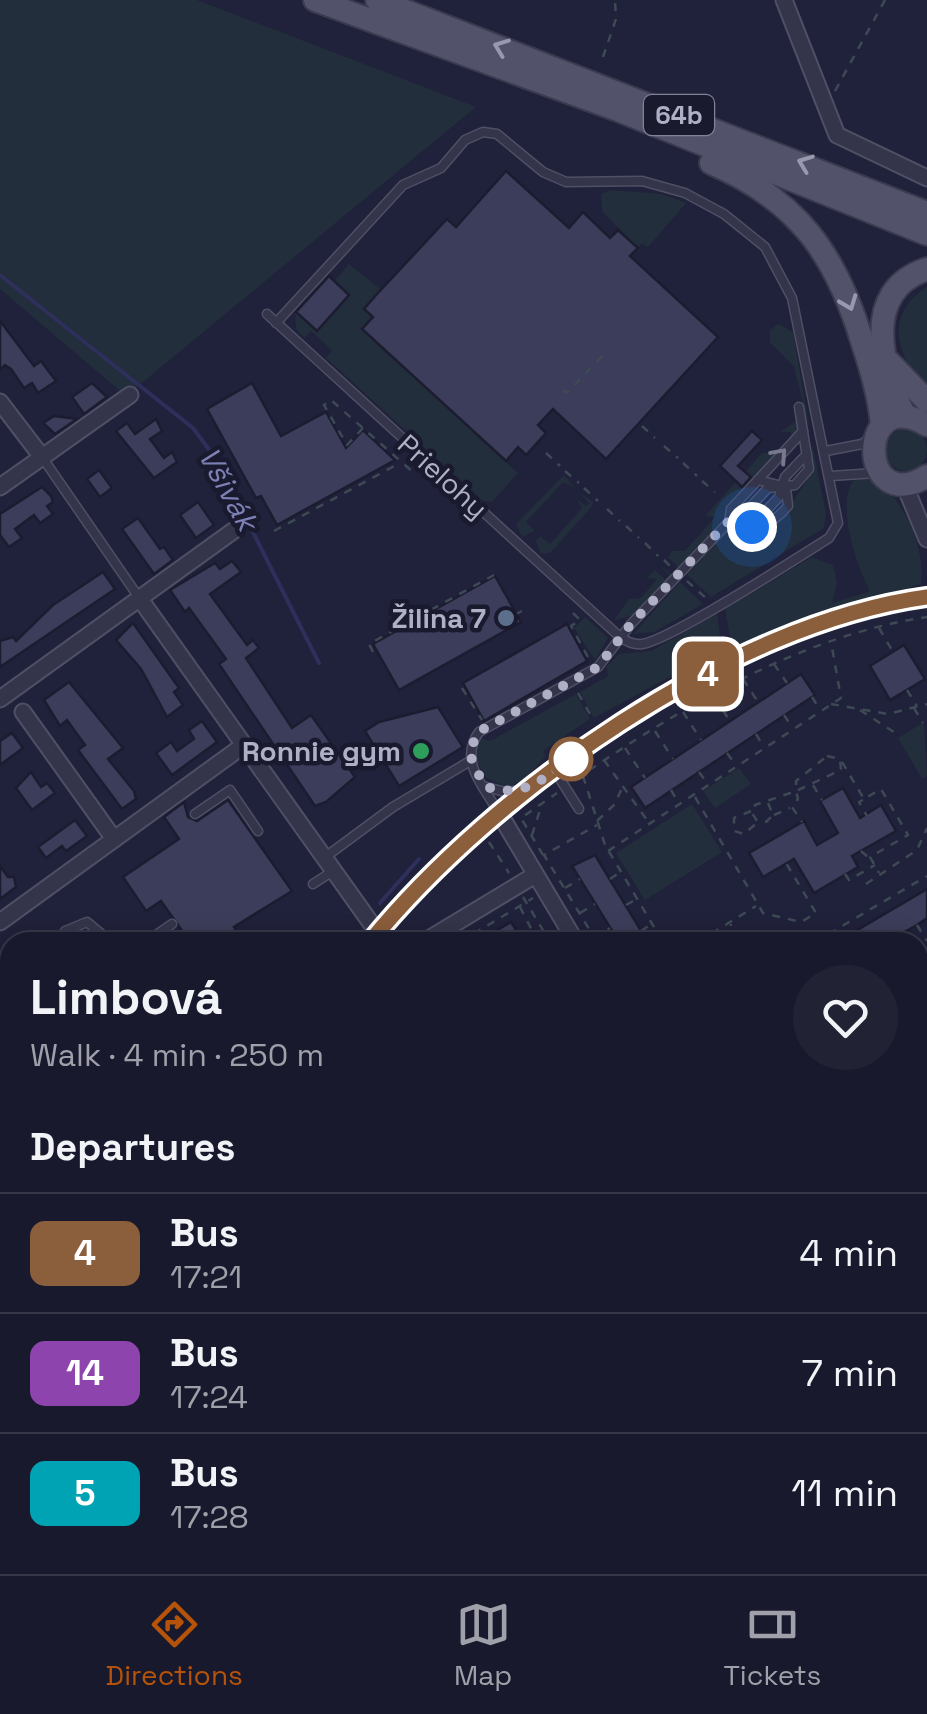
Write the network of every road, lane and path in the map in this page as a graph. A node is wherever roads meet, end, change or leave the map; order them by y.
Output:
1 (315, 0) edge
2 (377, 0) edge
3 (615, 0) edge
4 (784, 0) edge
5 (885, 0) edge
6 (603, 57) dead end
7 (554, 90) junction
8 (827, 118) junction
9 (927, 178) edge
10 (927, 214) edge
11 (927, 234) edge
12 (927, 269) edge
13 (267, 314) dead end
14 (276, 323) junction
15 (599, 350) dead end
16 (884, 356) junction
17 (563, 390) dead end
18 (130, 395) dead end
19 (927, 401) edge
20 (0, 402) edge
21 (799, 407) dead end
22 (916, 421) edge
23 (642, 426) dead end
24 (362, 428) junction
25 (879, 430) junction
26 (804, 434) junction
27 (823, 435) junction
28 (655, 438) dead end
29 (664, 446) dead end
30 (826, 450) junction
31 (546, 453) dead end
32 (42, 457) junction
33 (678, 458) dead end
34 (402, 462) junction
35 (683, 463) dead end
36 (560, 466) dead end
37 (565, 471) dead end
38 (414, 473) dead end
39 (881, 474) junction
40 (697, 476) dead end
41 (831, 476) junction
42 (927, 476) edge
43 (758, 480) junction
44 (702, 481) dead end
45 (579, 484) dead end
46 (904, 484) junction
47 (786, 487) junction
48 (0, 488) edge
49 (584, 488) dead end
50 (715, 492) dead end
51 (598, 501) dead end
52 (607, 509) dead end
53 (620, 521) dead end
54 (732, 523) junction
55 (626, 526) dead end
56 (234, 531) dead end
57 (274, 532) dead end
58 (640, 538) dead end
59 (927, 539) edge
60 (645, 543) dead end
61 (658, 556) dead end
62 (494, 575) dead end
63 (683, 578) dead end
64 (927, 597) edge
65 (140, 598) junction
66 (708, 600) dead end
67 (522, 611) dead end
68 (573, 613) dead end
69 (516, 614) dead end
70 (927, 618) edge
71 (878, 626) junction
72 (620, 638) junction
73 (831, 641) junction
74 (373, 652) dead end
75 (893, 652) dead end
76 (590, 661) dead end
77 (774, 664) junction
78 (744, 679) junction
79 (787, 684) dead end
80 (574, 686) dead end
81 (462, 688) dead end
82 (908, 690) dead end
83 (713, 695) junction
84 (812, 697) dead end
85 (0, 699) edge
86 (758, 702) dead end
87 (830, 704) junction
88 (927, 704) edge
89 (916, 708) junction
90 (858, 710) junction
91 (821, 711) junction
92 (23, 712) dead end
93 (683, 712) junction
94 (784, 715) dead end
95 (482, 720) dead end
96 (730, 721) dead end
97 (923, 723) dead end
98 (598, 726) dead end
99 (654, 729) junction
100 (793, 729) junction
101 (756, 734) dead end
102 (900, 736) dead end
103 (702, 740) dead end
104 (244, 746) junction
105 (624, 746) junction
106 (764, 748) junction
107 (727, 753) dead end
108 (673, 759) dead end
109 (604, 760) junction
110 (470, 761) junction
111 (842, 762) junction
112 (736, 767) junction
113 (555, 771) junction
114 (699, 772) dead end
115 (583, 774) junction
116 (645, 778) dead end
117 (813, 784) junction
118 (484, 786) junction
119 (566, 786) junction
120 (708, 786) junction
121 (622, 787) junction
122 (532, 788) junction
123 (671, 790) dead end
124 (796, 791) junction
125 (694, 795) junction
126 (864, 799) junction
127 (822, 800) dead end
128 (542, 803) junction
129 (768, 803) junction
130 (680, 804) junction
131 (792, 807) junction
132 (579, 809) dead end
133 (753, 811) junction
134 (499, 813) junction
135 (194, 814) dead end
136 (773, 815) junction
137 (868, 816) dead end
138 (759, 821) junction
139 (802, 822) dead end
140 (598, 823) junction
141 (650, 824) junction
142 (927, 828) edge
143 (258, 831) dead end
144 (532, 835) junction
145 (114, 839) junction
146 (526, 848) dead end
147 (608, 851) junction
148 (862, 851) dead end
149 (544, 854) junction
150 (870, 857) junction
151 (786, 863) dead end
152 (328, 864) junction
153 (874, 865) junction
154 (620, 872) junction
155 (879, 873) junction
156 (845, 874) dead end
157 (535, 875) junction
158 (927, 876) edge
159 (580, 879) dead end
160 (610, 879) dead end
161 (314, 884) dead end
162 (866, 884) dead end
163 (914, 884) junction
164 (564, 888) junction
165 (511, 890) junction
166 (545, 892) junction
167 (919, 894) dead end
168 (637, 899) junction
169 (888, 899) junction
170 (595, 904) dead end
171 (758, 905) junction
172 (520, 906) junction
173 (626, 906) dead end
174 (894, 908) dead end
175 (579, 914) junction
176 (863, 914) junction
177 (0, 922) edge
178 (730, 922) junction
179 (869, 923) dead end
180 (172, 924) dead end
181 (652, 924) junction
182 (917, 924) dead end
183 (484, 928) junction
184 (610, 928) dead end
185 (838, 929) junction
186 (641, 931) dead end
187 (64, 932) edge
188 (99, 932) edge
189 (160, 932) edge
190 (370, 932) edge
191 (380, 932) edge
192 (441, 932) edge
193 (479, 932) edge
194 (487, 932) edge
195 (533, 932) edge
196 (570, 932) edge
197 (591, 932) edge
198 (605, 932) edge
199 (656, 932) edge
200 (716, 932) edge
201 (730, 932) edge
202 (833, 932) edge
203 (840, 932) edge
204 (922, 932) edge

1 - 7 main road, 64b
10 -> 2 main road, 64b
3 - 6 path
4 - 8 street
5 - 8 path
7 - 11 main road, 64b
7 -> 25 main road
8 - 9 street
12 - 16 main road
13 - 14 lane, Prielohy
14 - 27 lane
14 - 72 lane, Prielohy
15 - 17 path
16 - 19 main road
16 - 22 main road
18 - 32 street
20 - 32 street
21 - 26 lane
22 - 25 main road
23 - 28 path
24 - 24 path
24 - 34 path
25 - 30 lane
25 - 39 main road
26 - 27 lane
43 -> 26 lane
26 - 47 lane
27 - 30 lane
29 - 33 path
30 - 41 lane
31 - 36 path
32 - 48 street
32 - 65 lane
34 - 38 path
34 - 57 path
35 - 40 path
37 - 45 path
39 - 41 lane
39 - 46 main road
41 - 72 lane
42 - 46 main road
43 - 47 lane
43 - 54 lane
44 - 50 path
46 - 59 street
47 - 54 lane
47 - 54 lane
49 - 51 path
52 - 53 path
54 - 72 lane
55 - 58 path
56 - 65 street
60 - 61 path
62 - 74 path
63 - 66 path
64 - 113 street
65 - 85 street
65 - 104 street
67 - 69 path
68 - 76 path
70 - 71 path
71 - 73 path
71 - 75 path
72 - 110 lane
73 - 77 path
73 - 87 path
77 - 78 path
77 - 79 path
78 - 83 path
78 - 86 path
80 - 98 path
81 - 95 path
82 - 89 path
83 - 93 path
83 - 96 path
84 - 91 path
87 - 90 path
87 - 91 path
88 - 89 path
89 - 90 path
89 - 97 path
90 - 102 path
91 - 100 path
92 - 145 street
93 - 99 path
93 - 103 path
94 - 100 path
99 - 105 path
99 - 108 path
100 - 106 path
101 - 106 path
104 - 145 street
104 - 152 street
105 - 109 path
105 - 116 path
106 - 112 path
107 - 112 path
109 - 115 path
109 - 121 path
110 - 118 lane
110 - 152 lane
111 - 117 path
111 - 124 path
111 - 126 path
112 - 120 path
113 - 119 lane
113 - 122 street
114 - 120 path
115 - 119 path
115 - 140 path
117 - 124 path
117 - 127 path
118 - 122 lane
118 - 134 lane
119 - 128 path
119 - 132 lane
120 - 125 path
121 - 140 path
121 - 141 path
122 - 134 street
123 - 130 path
124 - 129 path
124 - 131 path
125 - 130 path
125 - 171 path
126 - 137 path
126 - 150 path
128 - 144 path
128 - 144 path
129 - 133 path
129 - 136 path
130 - 141 path
131 - 136 path
131 - 139 path
133 - 138 path
133 - 138 path
134 - 157 street
134 - 191 street
135 - 143 lane
136 - 138 path
140 - 147 path
140 - 149 path
141 - 147 path
142 - 155 path
144 - 146 path
144 - 149 path
145 - 177 street
147 - 154 path
148 - 150 path
149 - 164 path
150 - 153 path
151 - 171 path
152 - 161 lane
152 - 190 street
153 - 155 path
153 - 156 path
154 - 160 path
154 - 168 path
155 - 162 path
157 - 165 street
157 - 166 street
158 - 163 path
159 - 164 path
163 - 167 path
163 - 169 path
164 - 175 path
165 - 172 path
165 - 192 street
166 - 172 path
166 - 196 street
168 - 173 path
168 - 181 path
169 - 174 path
169 - 176 path
170 - 175 path
171 - 178 path
172 - 183 path
172 - 195 path
175 - 197 path
176 - 179 path
176 - 185 path
178 - 200 path
178 - 201 path
180 - 189 lane
181 - 186 path
181 - 199 path
182 - 204 path
183 - 193 path
183 - 194 path
184 - 198 path
185 - 202 path
185 - 203 path
187 - 188 lane

